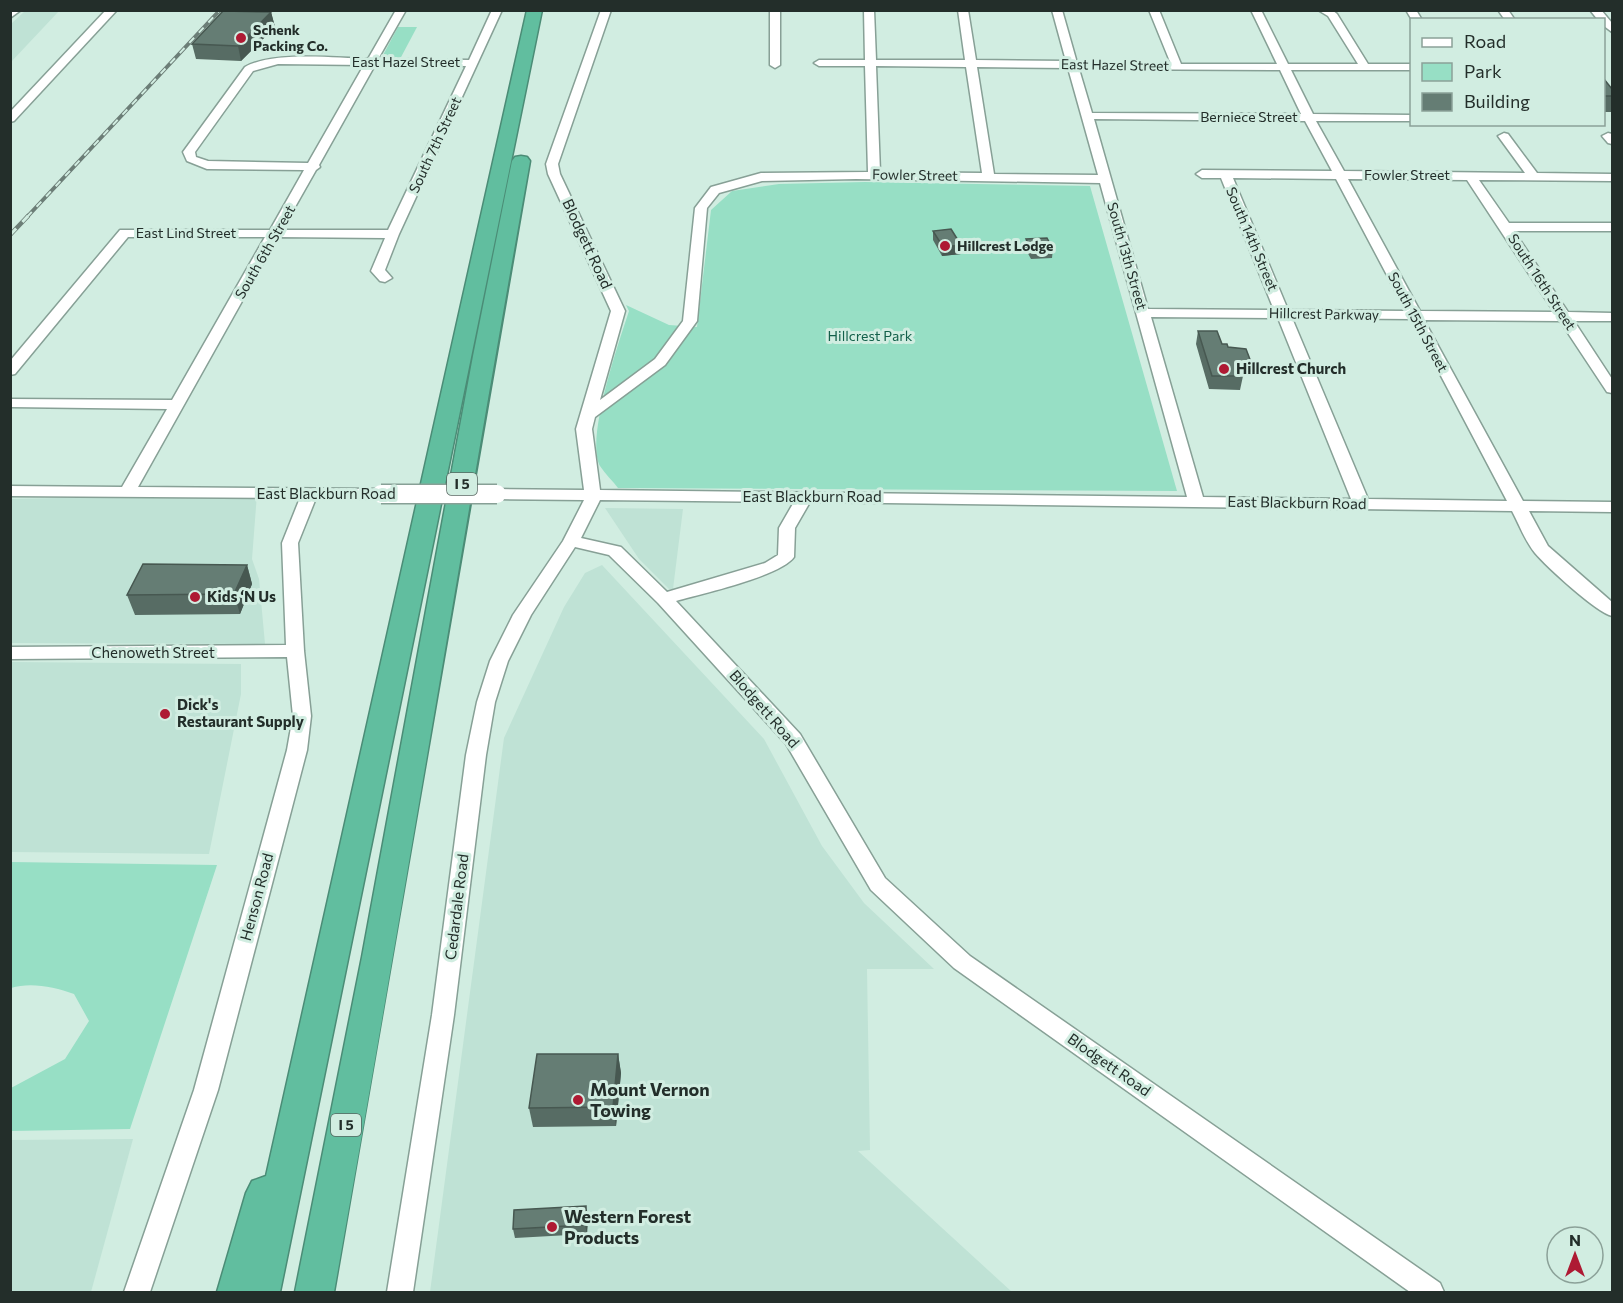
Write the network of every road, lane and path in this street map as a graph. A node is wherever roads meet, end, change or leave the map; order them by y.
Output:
1 (16, 10) edge
2 (112, 10) edge
3 (401, 10) edge
4 (497, 10) edge
5 (548, 10) edge
6 (606, 10) edge
7 (776, 10) edge
8 (869, 10) edge
9 (963, 10) edge
10 (1057, 10) edge
11 (1154, 10) edge
12 (1256, 10) edge
13 (1323, 10) edge
14 (10, 15) edge
15 (532, 18) edge
16 (371, 62) junction
17 (473, 63) junction
18 (819, 63) dead end
19 (871, 63) junction
20 (971, 64) junction
21 (775, 65) dead end
22 (1073, 66) junction
23 (1177, 66) junction
24 (1283, 66) junction
25 (1365, 67) junction
26 (1410, 68) edge
27 (1087, 116) junction
28 (1309, 117) junction
29 (1410, 118) edge
30 (10, 119) edge
31 (1504, 136) dead end
32 (314, 166) junction
33 (1202, 174) dead end
34 (1225, 174) junction
35 (874, 175) junction
36 (1340, 175) junction
37 (988, 176) junction
38 (1471, 176) junction
39 (1533, 176) junction
40 (1612, 177) edge
41 (1105, 178) junction
42 (1505, 227) junction
43 (1612, 228) edge
44 (275, 233) junction
45 (393, 234) junction
46 (385, 278) dead end
47 (1143, 313) junction
48 (1284, 314) junction
49 (1414, 315) junction
50 (1564, 317) junction
51 (1612, 317) edge
52 (10, 371) edge
53 (1612, 389) edge
54 (10, 403) edge
55 (178, 405) junction
56 (590, 414) junction
57 (10, 491) edge
58 (127, 492) junction
59 (310, 494) junction
60 (593, 496) junction
61 (805, 497) junction
62 (1196, 501) junction
63 (1361, 503) junction
64 (1516, 505) junction
65 (1612, 507) edge
66 (571, 540) junction
67 (664, 599) junction
68 (1612, 610) edge
69 (295, 651) junction
70 (10, 653) edge
71 (378, 957) junction
72 (328, 967) junction
73 (137, 1293) edge
74 (236, 1293) edge
75 (260, 1293) edge
76 (314, 1293) edge
77 (331, 1293) edge
78 (400, 1293) edge
79 (1431, 1293) edge

1 - 14 street
2 - 30 street
3 - 16 street, South 6th Street
4 - 17 street, South 7th Street
5 - 71 highway, I 5
6 - 56 street, Blodgett Road
7 - 21 street
8 - 19 street
9 - 20 street
10 - 22 street, South 13th Street
11 - 23 street
12 - 24 street, South 15th Street
13 - 25 street
15 - 72 highway, I 5
16 - 17 street, East Hazel Street
16 - 32 street, South 6th Street
16 - 32 street, East Hazel Street
17 - 45 street, South 7th Street
18 - 19 street, East Hazel Street
19 - 20 street, East Hazel Street
19 - 35 street
20 - 22 street, East Hazel Street
20 - 37 street
22 - 23 street, East Hazel Street
22 - 27 street, South 13th Street
23 - 24 street, East Hazel Street
24 - 25 street, East Hazel Street
24 - 28 street, South 15th Street
25 - 26 street, East Hazel Street
27 - 28 street, Berniece Street
27 - 41 street, South 13th Street
28 - 29 street, Berniece Street
28 - 36 street, South 15th Street
31 - 39 street
32 - 44 street, South 6th Street
33 - 34 street, Fowler Street
34 - 36 street, Fowler Street
34 - 48 street, South 14th Street
35 - 37 street, Fowler Street
35 - 56 street, Fowler Street
36 - 38 street, Fowler Street
36 - 49 street, South 15th Street
37 - 41 street, Fowler Street
38 - 39 street, Fowler Street
38 - 42 street, South 16th Street
39 - 40 street, Fowler Street
41 - 47 street, South 13th Street
42 - 43 street
42 - 50 street, South 16th Street
44 - 45 street, East Lind Street
44 - 52 street, East Lind Street
44 - 55 street, South 6th Street
45 - 46 street, South 7th Street
47 - 48 street, Hillcrest Parkway
47 - 62 street, South 13th Street
48 - 49 street, Hillcrest Parkway
48 - 63 street, South 14th Street
49 - 50 street, Hillcrest Parkway
49 - 64 street, South 15th Street
50 - 51 street, Hillcrest Parkway
50 - 53 street, South 16th Street
54 - 55 street
55 - 58 street, South 6th Street
56 - 60 street, Blodgett Road
57 - 58 street, East Blackburn Road
58 - 59 street, East Blackburn Road
59 - 60 street, East Blackburn Road, bridge
59 - 69 street, Henson Road
60 - 61 street, East Blackburn Road
60 - 66 street
61 - 62 street, East Blackburn Road
61 - 67 street
62 - 63 street, East Blackburn Road
63 - 64 street, East Blackburn Road
64 - 65 street, East Blackburn Road
64 - 68 street, South 15th Street
66 - 67 street, Blodgett Road
66 - 78 street, Cedardale Road
67 - 79 street, Blodgett Road
69 - 70 street, Chenoweth Street
69 - 73 street, Henson Road
71 - 76 highway, I 5
71 - 77 highway
72 - 74 highway
72 - 75 highway, I 5

